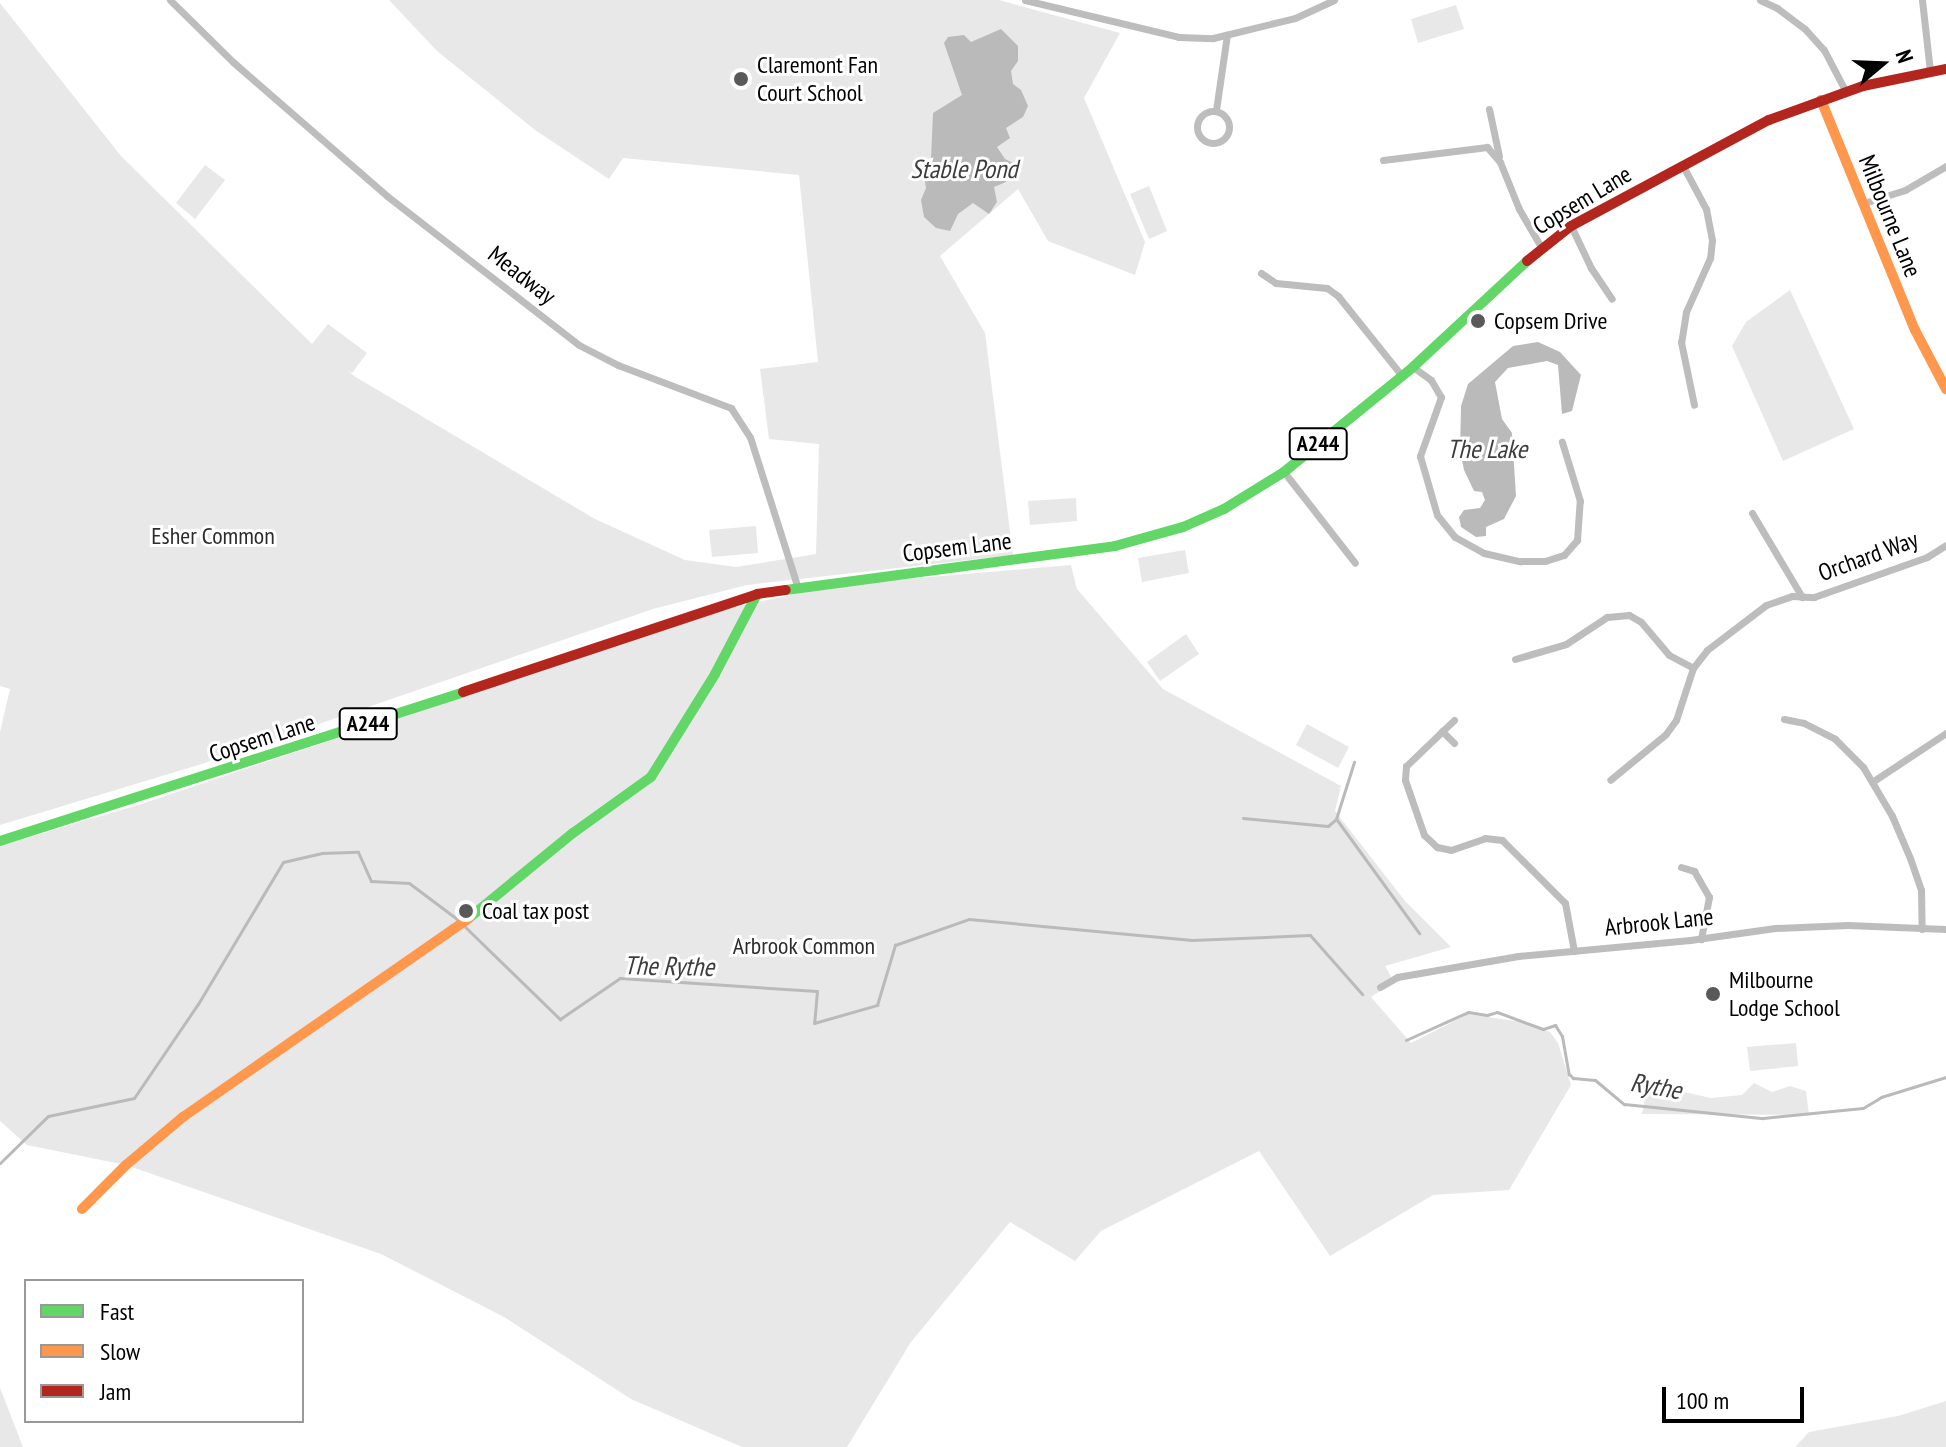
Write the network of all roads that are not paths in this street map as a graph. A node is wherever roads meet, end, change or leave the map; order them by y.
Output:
1 (170, 0) edge
2 (1025, 0) edge
3 (1334, 0) edge
4 (1760, 0) edge
5 (1922, 0) edge
6 (1227, 35) junction
7 (1946, 69) edge
8 (1930, 71) junction
9 (1846, 92) junction
10 (1821, 100) junction
11 (1489, 109) dead end
12 (1216, 110) junction
13 (1383, 160) dead end
14 (1500, 162) junction
15 (1683, 166) junction
16 (1946, 166) edge
17 (1864, 203) junction
18 (1571, 226) junction
19 (1541, 247) junction
20 (1261, 273) dead end
21 (1612, 299) dead end
22 (1413, 367) junction
23 (1402, 376) junction
24 (1946, 389) edge
25 (1694, 405) dead end
26 (1562, 442) dead end
27 (1284, 472) junction
28 (1752, 513) dead end
29 (1946, 545) edge
30 (1355, 563) dead end
31 (798, 588) junction
32 (757, 594) junction
33 (1802, 597) junction
34 (1515, 659) dead end
35 (1693, 668) junction
36 (1784, 719) dead end
37 (1454, 720) dead end
38 (1442, 731) junction
39 (1946, 733) edge
40 (1454, 743) dead end
41 (1610, 780) dead end
42 (1872, 782) junction
43 (0, 841) edge
44 (1698, 860) dead end
45 (1681, 867) dead end
46 (1694, 871) junction
47 (1922, 929) junction
48 (1946, 929) edge
49 (1701, 939) junction
50 (1574, 951) junction
51 (1380, 987) dead end
52 (82, 1209) dead end

1 - 31 street, Meadway
2 - 6 street
3 - 6 street
4 - 9 street
5 - 8 street
6 - 12 street
7 - 8 main road, A244
8 - 9 main road, A244
9 - 10 main road, A244
10 - 15 main road, Copsem Lane / A244
10 - 17 main road, Milbourne Lane
11 - 14 street
12 - 12 street
13 - 14 street
14 - 19 street
15 - 18 main road, Copsem Lane / A244
15 - 25 street
16 - 17 street
17 - 24 main road, Milbourne Lane
18 - 19 main road, Copsem Lane / A244
18 - 21 street
19 - 22 main road, Copsem Lane / A244
20 - 23 street
22 - 23 main road, Copsem Lane / A244
22 - 26 street
23 - 27 main road, Copsem Lane / A244
27 - 30 street
27 - 31 main road, Copsem Lane / A244
28 - 33 street, Orchard Way
29 - 33 street, Orchard Way
31 - 32 main road, Copsem Lane / A244
32 - 43 main road, Copsem Lane / A244
32 - 52 main road
33 - 35 street, Orchard Way
34 - 35 street
35 - 41 street
36 - 42 street
37 - 38 street
38 - 40 street
38 - 50 street
39 - 42 street
42 - 47 street
44 - 46 street
45 - 46 street
46 - 49 street
47 - 48 street, Arbrook Lane
47 - 49 street, Arbrook Lane
49 - 50 street, Arbrook Lane
50 - 51 street, Arbrook Lane

